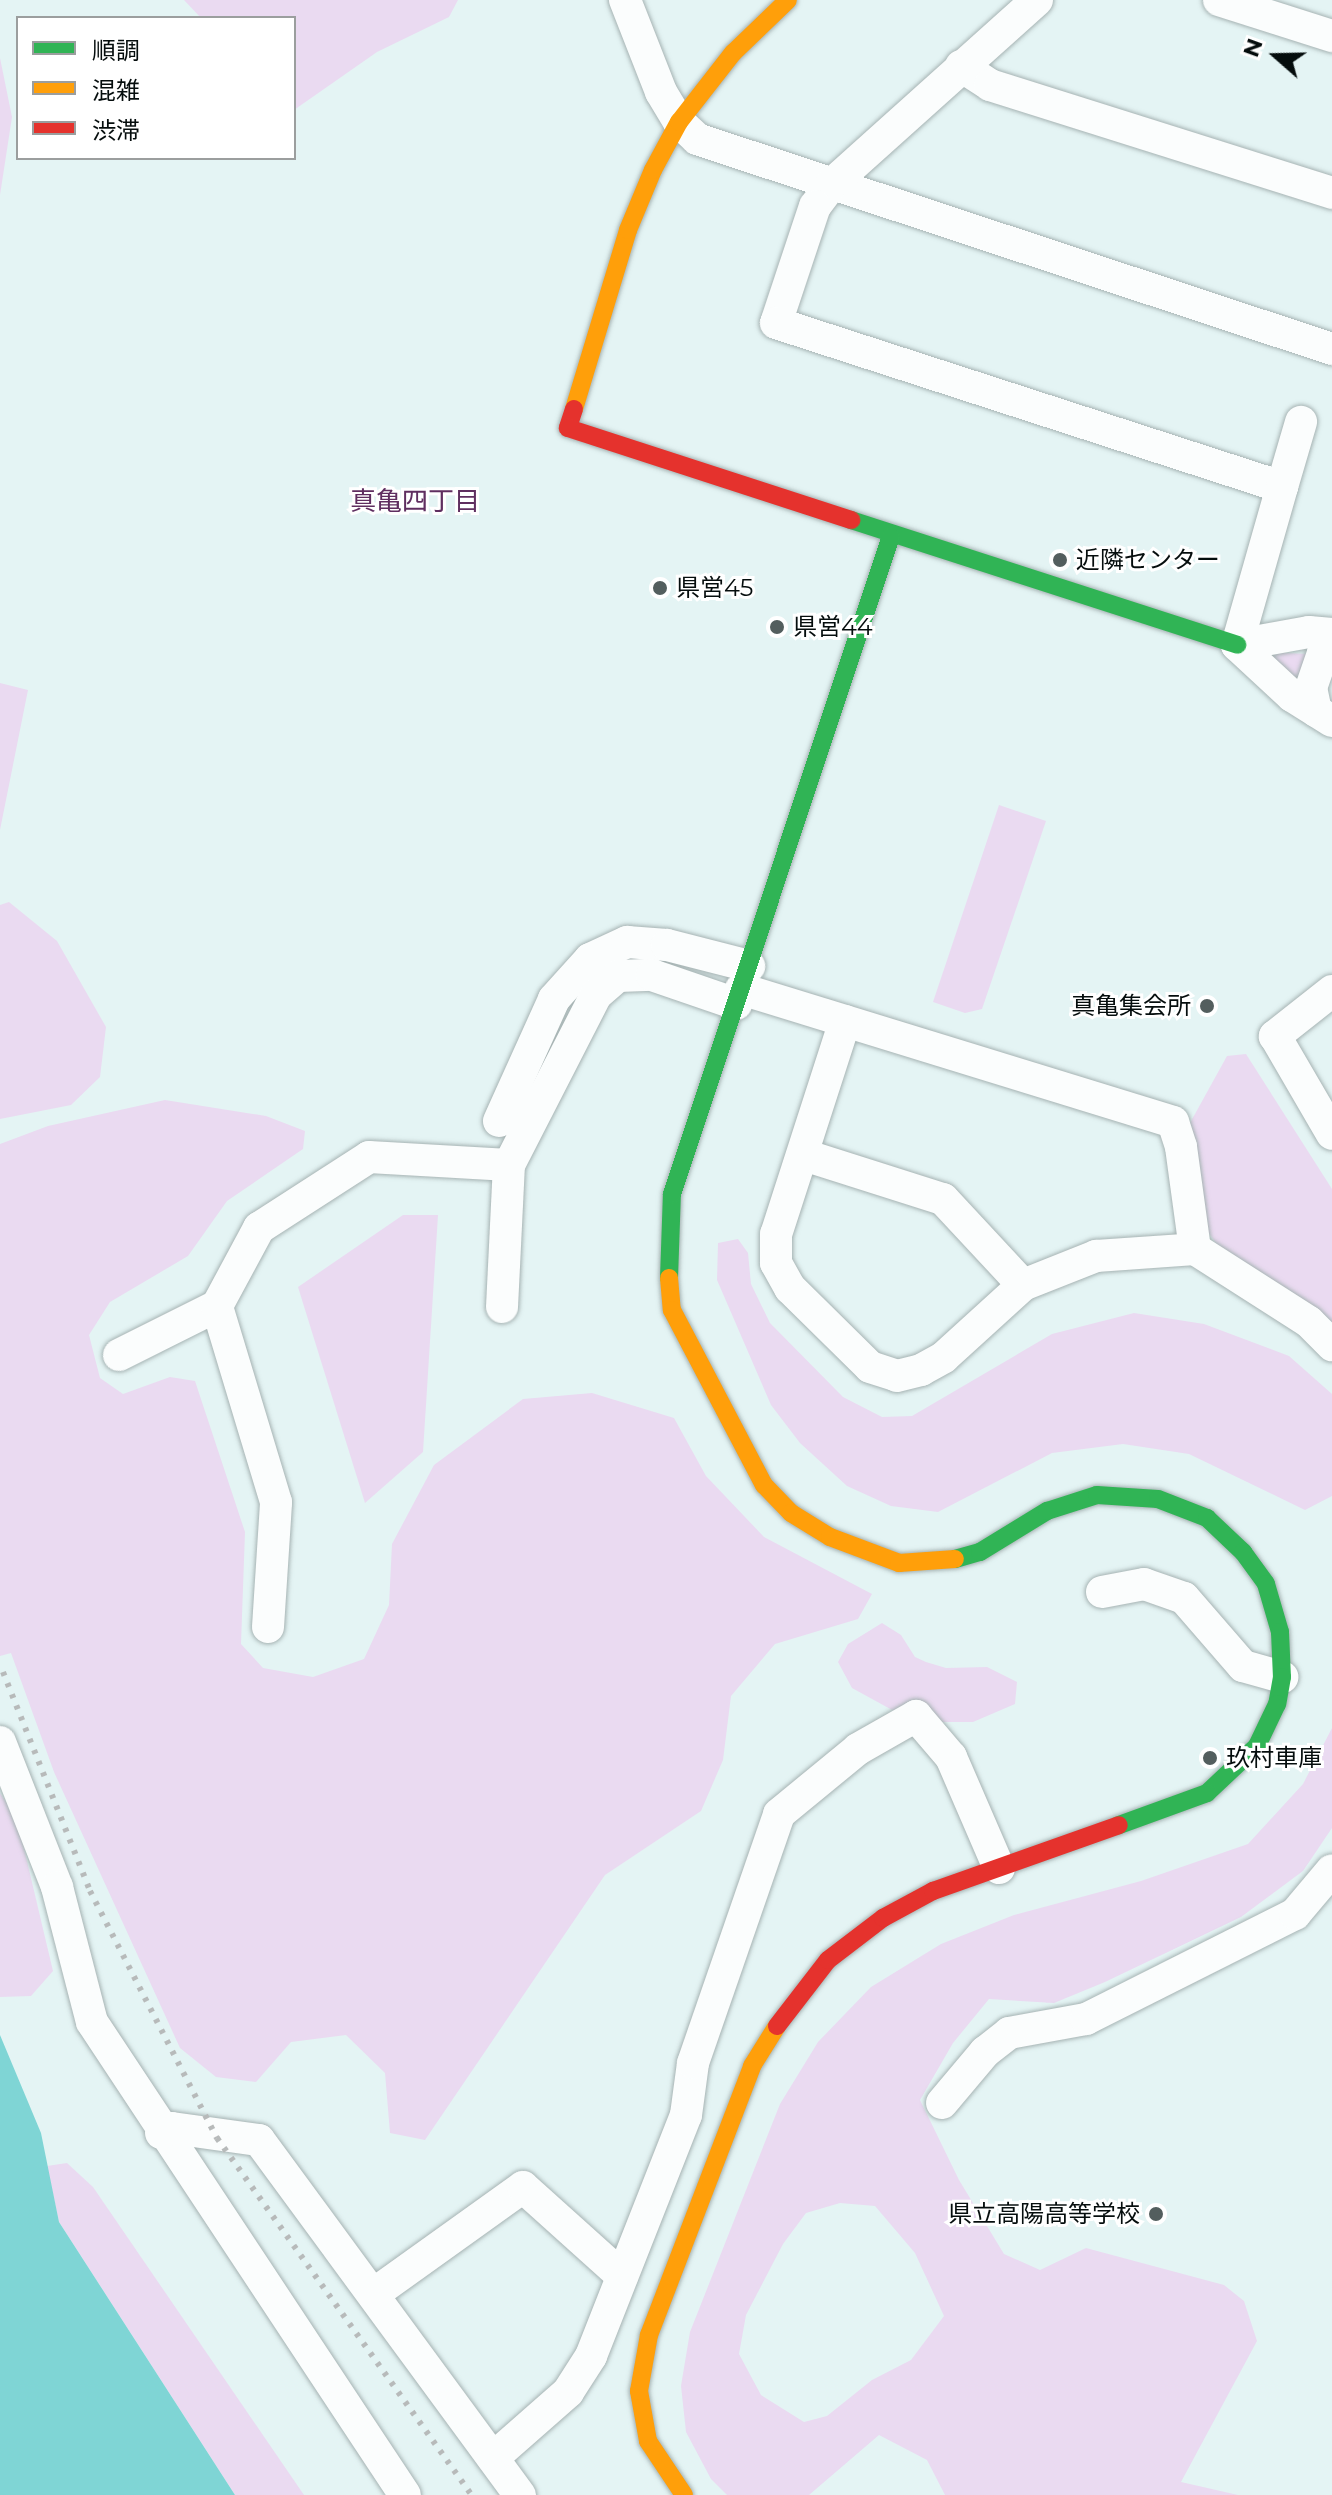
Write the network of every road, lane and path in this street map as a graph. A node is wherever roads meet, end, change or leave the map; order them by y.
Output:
1 (625, 0) edge
2 (788, 0) edge
3 (1037, 0) edge
4 (1219, 0) edge
5 (1332, 36) edge
6 (961, 66) junction
7 (679, 122) junction
8 (831, 185) junction
9 (1332, 193) edge
10 (1332, 349) edge
11 (1301, 422) dead end
12 (1282, 487) junction
13 (891, 536) junction
14 (1332, 634) edge
15 (1332, 644) edge
16 (1237, 645) junction
17 (1324, 716) edge
18 (742, 986) junction
19 (1332, 991) edge
20 (845, 1021) junction
21 (499, 1121) dead end
22 (1332, 1134) edge
23 (804, 1155) junction
24 (509, 1165) junction
25 (1195, 1249) junction
26 (1023, 1285) junction
27 (217, 1306) junction
28 (502, 1307) dead end
29 (1332, 1345) edge
30 (119, 1355) dead end
31 (1102, 1592) dead end
32 (268, 1627) dead end
33 (1282, 1677) junction
34 (0, 1742) edge
35 (999, 1868) junction
36 (1332, 1870) edge
37 (942, 2103) dead end
38 (161, 2133) junction
39 (622, 2276) junction
40 (375, 2293) junction
41 (493, 2458) junction
42 (405, 2495) edge
43 (520, 2495) edge
44 (684, 2495) edge

1 - 7 street
2 - 7 street
3 - 6 street
4 - 5 street
6 - 8 street
6 - 9 street
7 - 8 street
7 - 13 street
8 - 10 street
8 - 12 street
11 - 12 street
12 - 16 street
13 - 16 street
13 - 18 street
14 - 16 street
15 - 17 street
16 - 17 street
18 - 20 street
18 - 21 street
18 - 24 street
18 - 33 street
19 - 22 street
20 - 23 street
20 - 25 street
23 - 26 street
23 - 26 street
24 - 27 street
24 - 28 street
25 - 26 street
25 - 29 street
27 - 30 street
27 - 32 street
31 - 33 street
33 - 35 street
34 - 38 street
35 - 39 street
35 - 44 street
36 - 37 street
38 - 40 street
38 - 42 street
39 - 40 street
39 - 41 street
40 - 41 street
41 - 43 street

